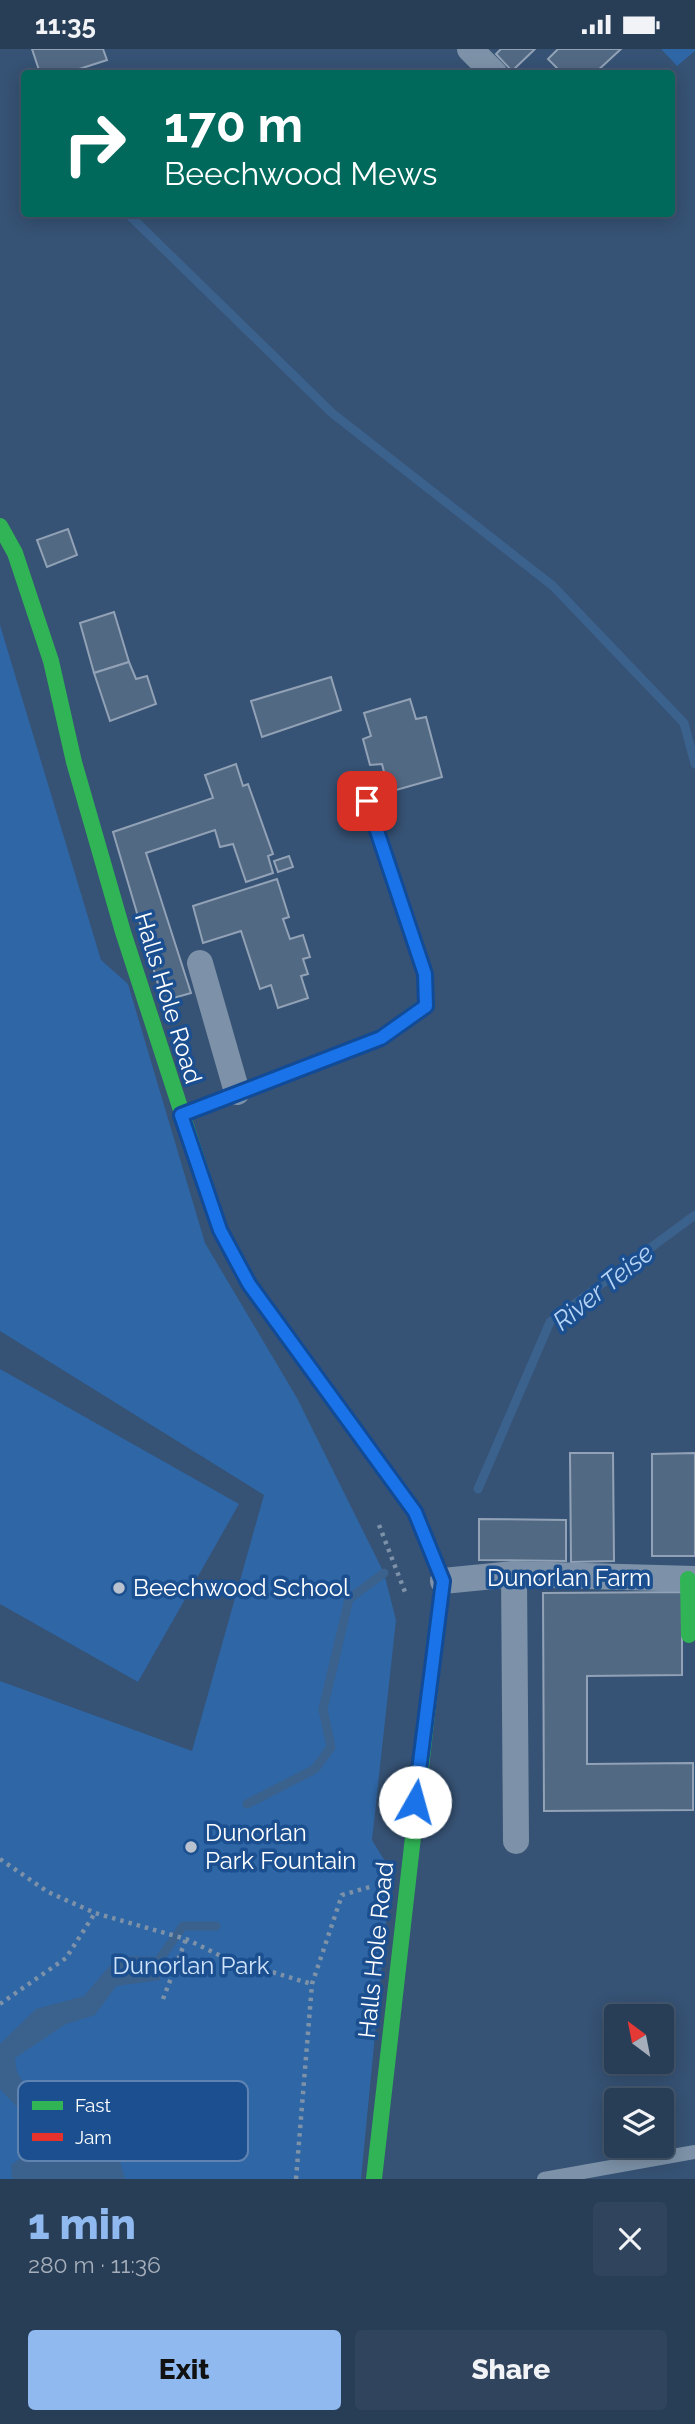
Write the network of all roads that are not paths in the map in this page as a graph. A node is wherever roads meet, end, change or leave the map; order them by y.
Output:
1 (470, 49) edge
2 (491, 70) edge
3 (0, 526) edge
4 (367, 801) dead end
5 (200, 963) dead end
6 (237, 1092) junction
7 (181, 1115) junction
8 (514, 1574) junction
9 (691, 1579) edge
10 (443, 1581) junction
11 (689, 1635) dead end
12 (516, 1841) dead end
13 (695, 2152) edge
14 (374, 2179) edge
15 (544, 2179) edge

1 - 2 street
3 - 7 street, Halls Hole Road
4 - 6 street
5 - 6 street
6 - 7 street
7 - 10 street, Halls Hole Road
8 - 9 street, Dunorlan Farm
8 - 10 street, Dunorlan Farm
8 - 12 street
9 - 11 street
10 - 14 street, Halls Hole Road
13 - 15 lane

